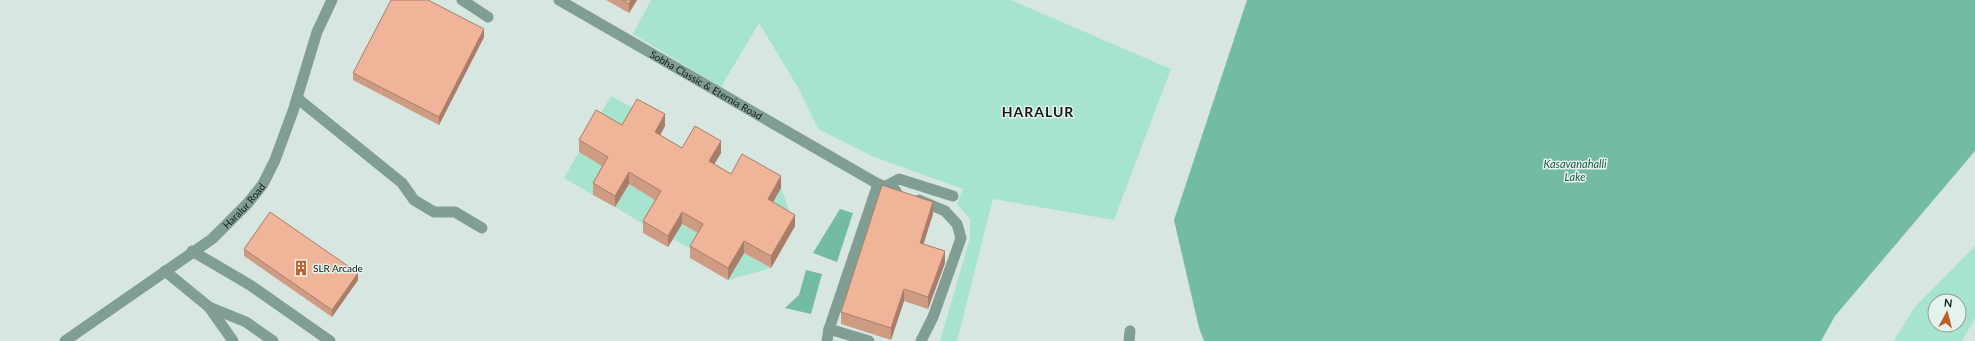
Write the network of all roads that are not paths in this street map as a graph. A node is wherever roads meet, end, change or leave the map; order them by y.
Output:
1 (332, 0) edge
2 (462, 0) edge
3 (559, 0) edge
4 (488, 17) dead end
5 (297, 98) junction
6 (881, 185) junction
7 (953, 196) dead end
8 (482, 228) dead end
9 (192, 251) junction
10 (164, 271) junction
11 (209, 307) junction
12 (829, 328) junction
13 (65, 341) edge
14 (233, 341) edge
15 (273, 341) edge
16 (330, 341) edge
17 (827, 341) edge
18 (869, 341) edge
19 (921, 341) edge

1 - 5 street, Haralur Road
2 - 4 street
3 - 6 street, Sobha Classic & Eternia Road
5 - 8 street
5 - 9 street, Haralur Road
6 - 7 street
6 - 12 street
6 - 19 street, Sobha Classic & Eternia Road
9 - 10 street, Haralur Road
9 - 16 street
10 - 11 street
10 - 13 street, Haralur Road
11 - 14 street
11 - 15 street
12 - 17 street
12 - 18 street

